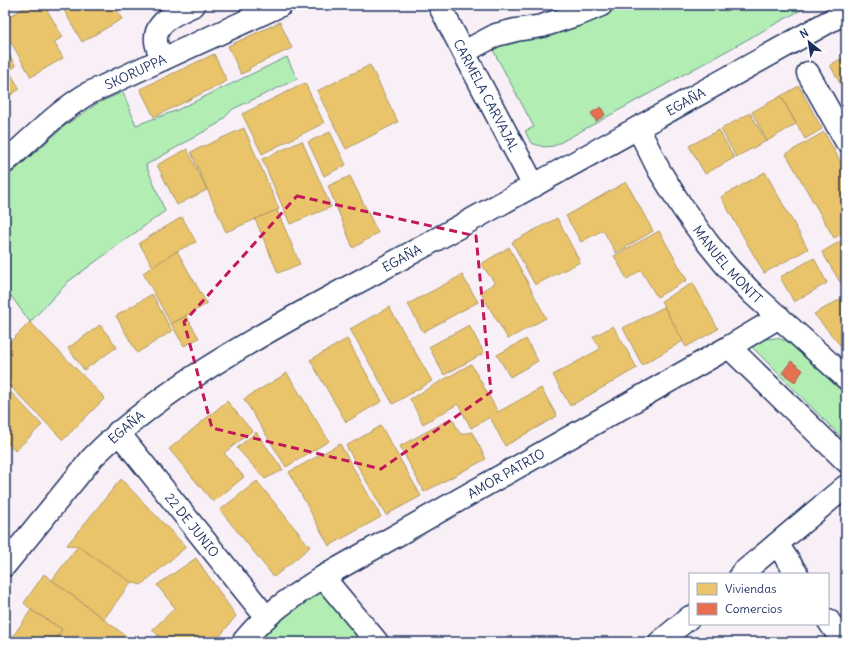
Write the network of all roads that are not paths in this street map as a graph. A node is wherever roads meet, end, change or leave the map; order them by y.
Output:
1 (194, 5) edge
2 (281, 5) edge
3 (439, 5) edge
4 (601, 5) edge
5 (846, 12) edge
6 (464, 52) junction
7 (162, 59) junction
8 (808, 73) dead end
9 (638, 128) junction
10 (846, 141) edge
11 (5, 162) edge
12 (534, 186) junction
13 (780, 317) junction
14 (729, 347) junction
15 (846, 377) edge
16 (118, 432) junction
17 (846, 461) edge
18 (846, 486) edge
19 (777, 544) junction
20 (5, 564) edge
21 (742, 573) edge
22 (796, 573) edge
23 (323, 577) junction
24 (266, 617) junction
25 (689, 618) edge
26 (829, 621) edge
27 (243, 642) edge
28 (377, 642) edge
29 (660, 642) edge
30 (843, 642) edge

1 - 7 street
2 - 7 street, SKORUPPA
3 - 6 street, CARMELA CARVAJAL
4 - 6 street
5 - 9 street, EGAÑA
6 - 12 street, CARMELA CARVAJAL
7 - 11 street, SKORUPPA
8 - 10 street
9 - 12 street, EGAÑA
9 - 13 street, MANUEL MONTT
12 - 16 street, EGAÑA
13 - 14 street, AMOR PATRIO
13 - 15 street, MANUEL MONTT
14 - 17 street
14 - 23 street, AMOR PATRIO
16 - 20 street, EGAÑA
16 - 24 street, 22 DE JUNIO
18 - 19 street
19 - 21 street
19 - 22 street
23 - 24 street, AMOR PATRIO
23 - 28 street
24 - 27 street, AMOR PATRIO
25 - 29 street
26 - 30 street

